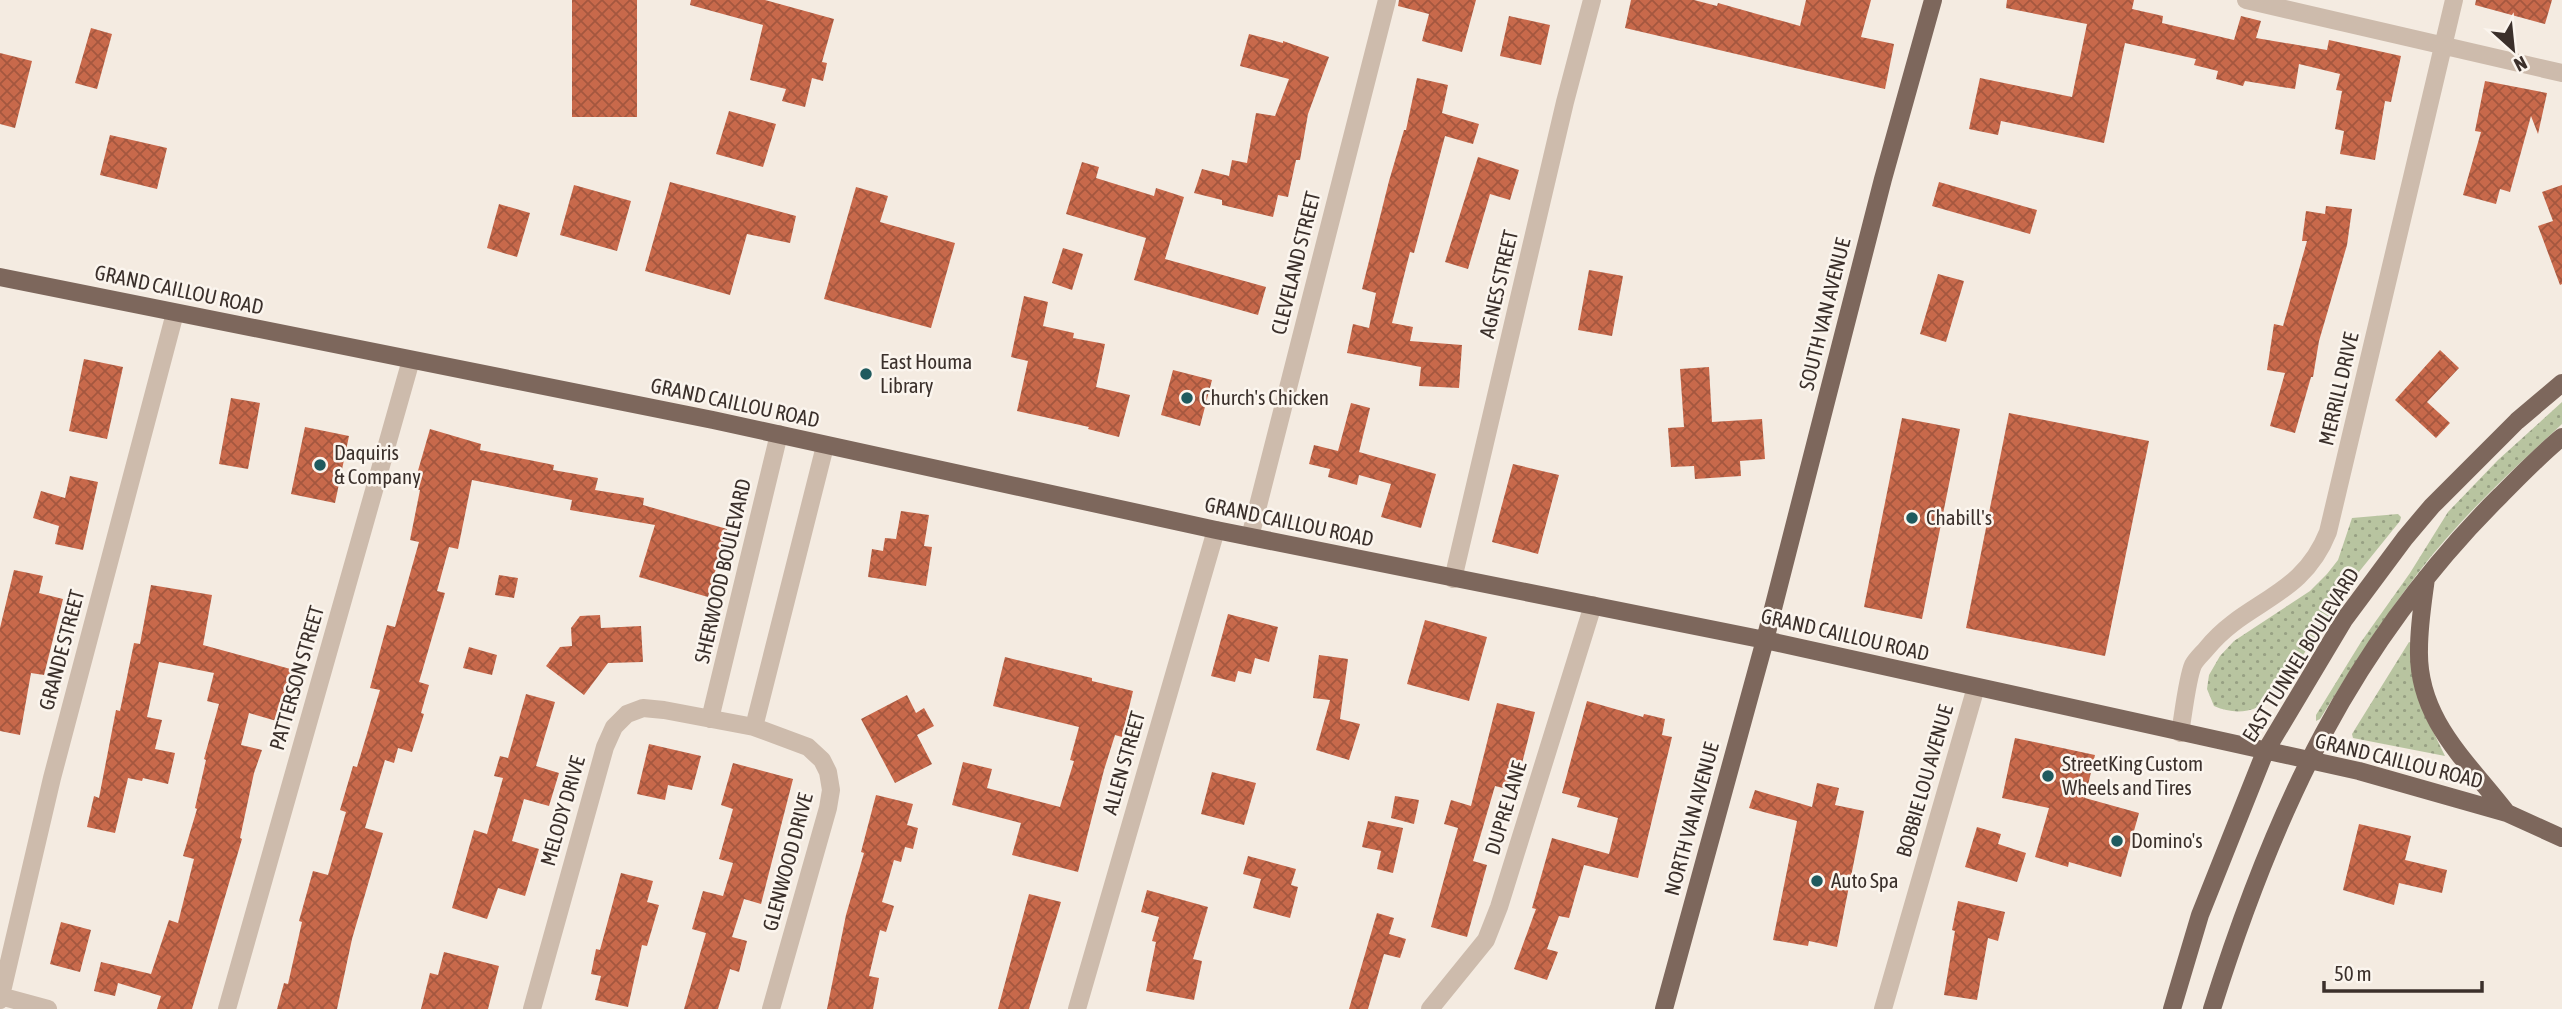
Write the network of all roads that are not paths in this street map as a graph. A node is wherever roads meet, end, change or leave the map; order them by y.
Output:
1 (1387, 0) edge
2 (1592, 0) edge
3 (1933, 0) edge
4 (2246, 0) edge
5 (2455, 0) edge
6 (2442, 45) junction
7 (2562, 73) edge
8 (0, 276) edge
9 (175, 313) junction
10 (411, 360) junction
11 (2562, 383) edge
12 (779, 434) junction
13 (2562, 437) edge
14 (825, 446) junction
15 (1216, 530) junction
16 (1250, 537) junction
17 (2426, 577) junction
18 (1453, 579) junction
19 (1593, 604) junction
20 (1765, 640) junction
21 (1976, 687) junction
22 (710, 719) junction
23 (754, 727) junction
24 (2180, 733) junction
25 (2265, 752) junction
26 (2308, 761) junction
27 (2507, 813) junction
28 (2562, 838) edge
29 (0, 997) edge
30 (48, 1009) edge
31 (227, 1009) edge
32 (532, 1009) edge
33 (771, 1009) edge
34 (1077, 1009) edge
35 (1430, 1009) edge
36 (1664, 1009) edge
37 (1883, 1009) edge
38 (2172, 1009) edge
39 (2211, 1009) edge

1 - 16 street, CLEVELAND STREET
2 - 18 street, AGNES STREET
3 - 20 main road, SOUTH VAN AVENUE
4 - 6 street
5 - 6 street, MERRILL DRIVE
6 - 7 street
6 - 24 street, MERRILL DRIVE
8 - 9 main road, GRAND CAILLOU ROAD
9 - 10 main road, GRAND CAILLOU ROAD
9 - 29 street, GRANDE STREET
10 - 12 main road, GRAND CAILLOU ROAD
10 - 31 street, PATTERSON STREET
11 - 25 main road, EAST TUNNEL BOULEVARD
12 - 14 main road, GRAND CAILLOU ROAD
12 - 22 street, SHERWOOD BOULEVARD
13 - 17 main road
14 - 15 main road, GRAND CAILLOU ROAD
14 - 23 street
15 - 16 main road, GRAND CAILLOU ROAD
15 - 34 street, ALLEN STREET
16 - 18 main road, GRAND CAILLOU ROAD
17 - 26 main road
17 - 27 main road
18 - 19 main road, GRAND CAILLOU ROAD
19 - 20 main road, GRAND CAILLOU ROAD
19 - 35 street, DUPRE LANE
20 - 21 main road, GRAND CAILLOU ROAD
20 - 36 main road, NORTH VAN AVENUE
21 - 24 main road, GRAND CAILLOU ROAD
21 - 37 street, BOBBIE LOU AVENUE
22 - 23 street, MELODY DRIVE
22 - 32 street, MELODY DRIVE
23 - 33 street, GLENWOOD DRIVE
24 - 25 main road, GRAND CAILLOU ROAD
25 - 26 main road, GRAND CAILLOU ROAD
25 - 38 main road, EAST TUNNEL BOULEVARD
26 - 27 main road, GRAND CAILLOU ROAD
26 - 39 main road
27 - 28 main road, GRAND CAILLOU ROAD
29 - 30 street

